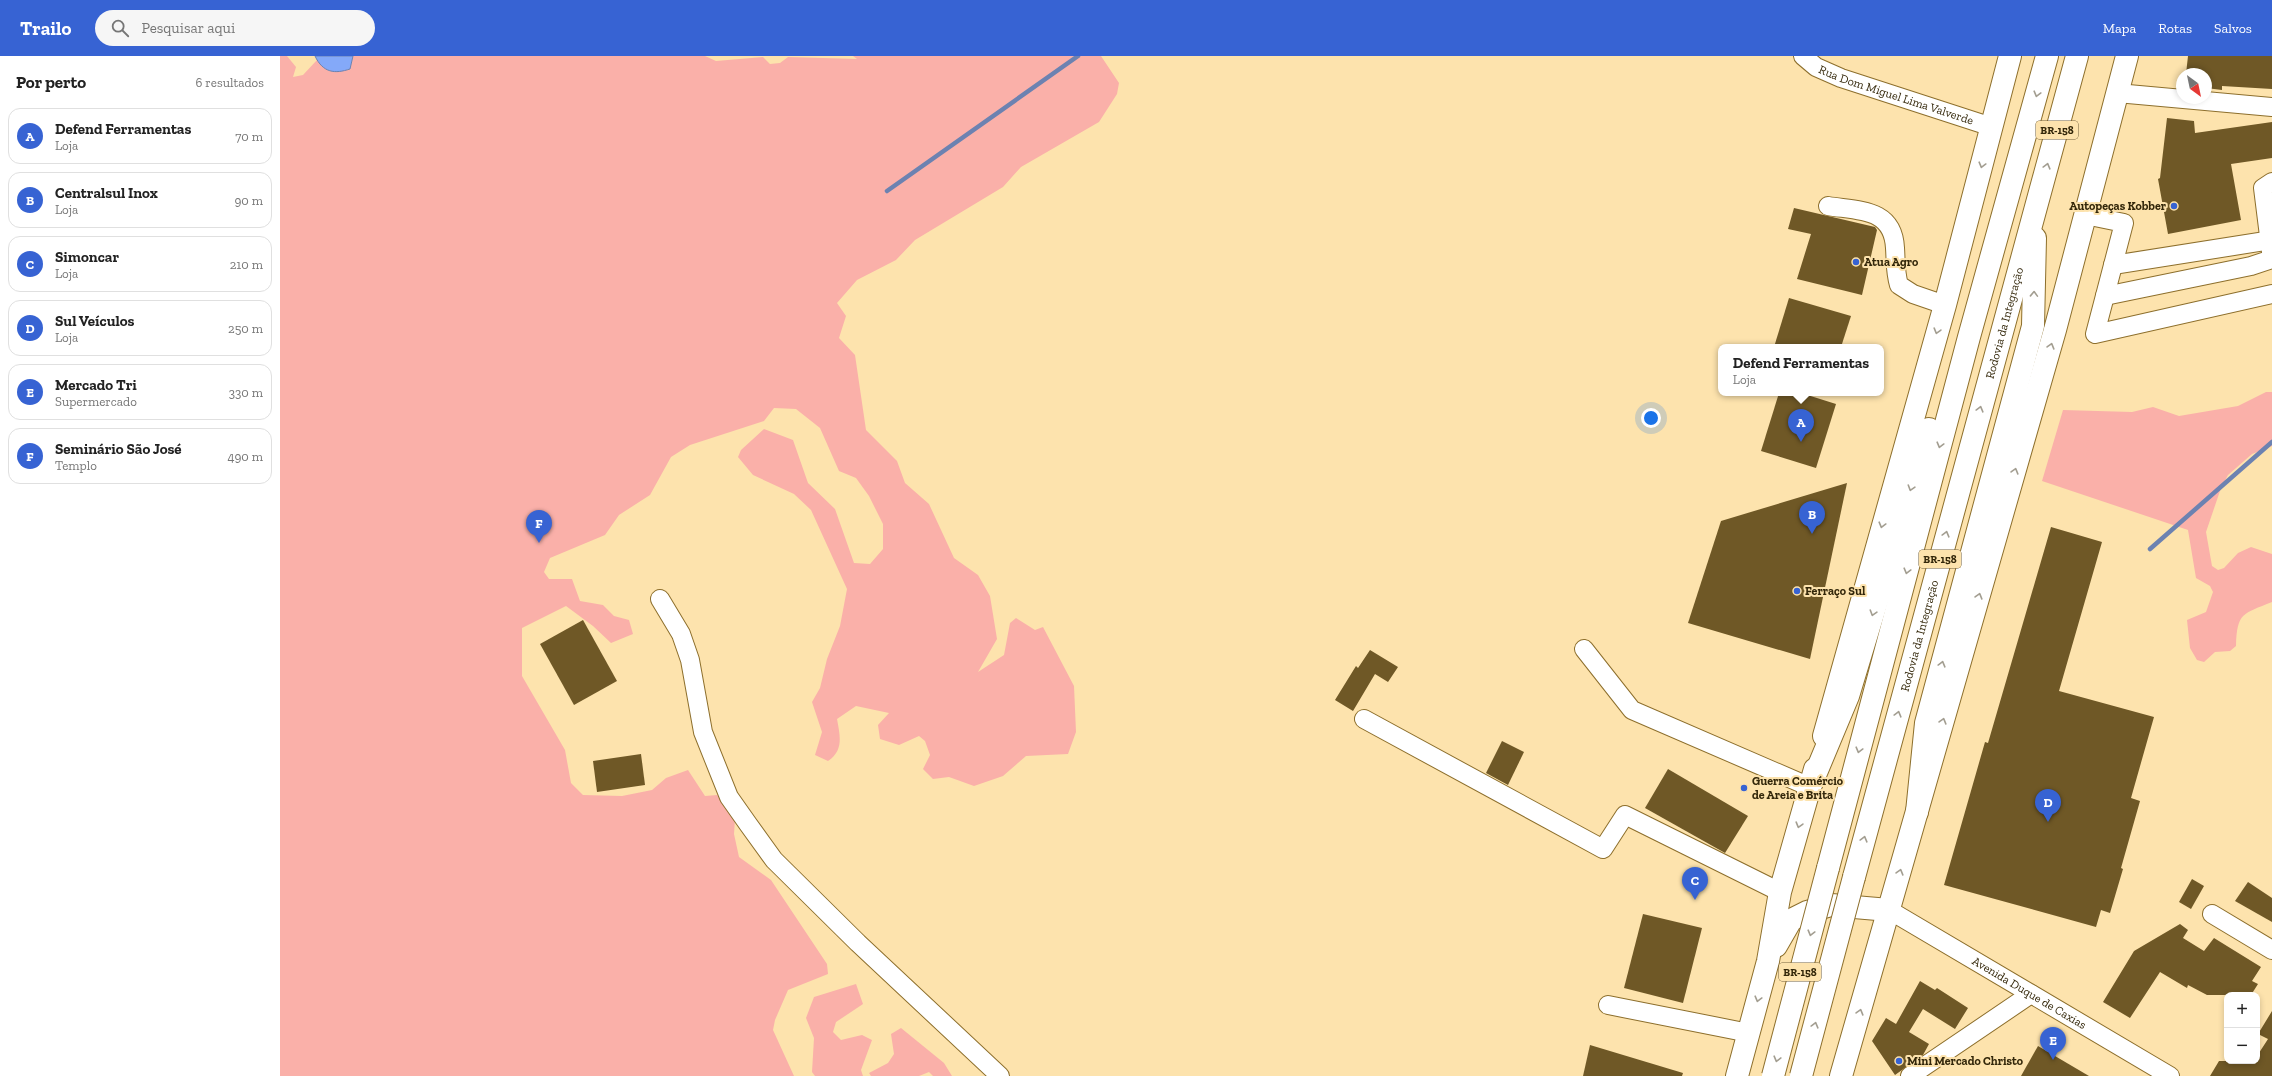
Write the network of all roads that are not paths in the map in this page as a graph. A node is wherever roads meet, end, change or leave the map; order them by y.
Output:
1 (1804, 56) edge
2 (2010, 56) edge
3 (2047, 56) edge
4 (2077, 56) edge
5 (2127, 56) edge
6 (2117, 92) junction
7 (2272, 107) edge
8 (1992, 127) junction
9 (2272, 182) edge
10 (2008, 200) junction
11 (2036, 203) junction
12 (1828, 206) dead end
13 (2085, 215) junction
14 (2271, 240) edge
15 (2272, 259) edge
16 (2113, 265) junction
17 (2272, 294) edge
18 (2105, 296) junction
19 (1945, 305) junction
20 (660, 599) dead end
21 (1584, 649) dead end
22 (1364, 719) dead end
23 (1810, 787) junction
24 (1917, 812) junction
25 (1780, 892) junction
26 (1889, 910) junction
27 (2212, 914) dead end
28 (2272, 950) edge
29 (1768, 961) junction
30 (2031, 994) junction
31 (1608, 1005) dead end
32 (1749, 1033) junction
33 (1000, 1076) edge
34 (1737, 1076) edge
35 (1773, 1076) edge
36 (1801, 1076) edge
37 (1842, 1076) edge
38 (1910, 1076) edge
39 (2170, 1076) edge

1 - 8 street, Rua Dom Miguel Lima Valverde
2 - 8 main road, BR-158
3 -> 10 main road, BR-158
11 -> 4 main road, Rodovia da Integração / BR-158
5 - 6 main road, BR-158
6 - 7 street
6 - 13 main road, BR-158
8 -> 19 main road, BR-158
9 - 14 street
10 -> 23 main road, BR-158
10 -> 35 main road, BR-158, bridge
24 -> 11 main road, BR-158
36 -> 11 main road, Rodovia da Integração / BR-158, bridge
12 - 19 street
13 - 16 street
24 -> 13 main road, BR-158
14 - 15 street
14 - 16 street
15 - 18 street
16 - 18 street
17 - 18 street
19 -> 23 main road, BR-158
20 - 33 street
21 - 23 street
22 - 25 street
23 -> 25 main road, BR-158
26 -> 24 main road, BR-158
25 - 29 main road, BR-158
26 - 29 main road
26 - 30 street, Avenida Duque de Caxias
37 -> 26 main road, BR-158
27 - 28 street
29 -> 32 main road, BR-158
30 - 38 street
30 - 39 street, Avenida Duque de Caxias
31 - 32 street
32 - 34 main road, BR-158

